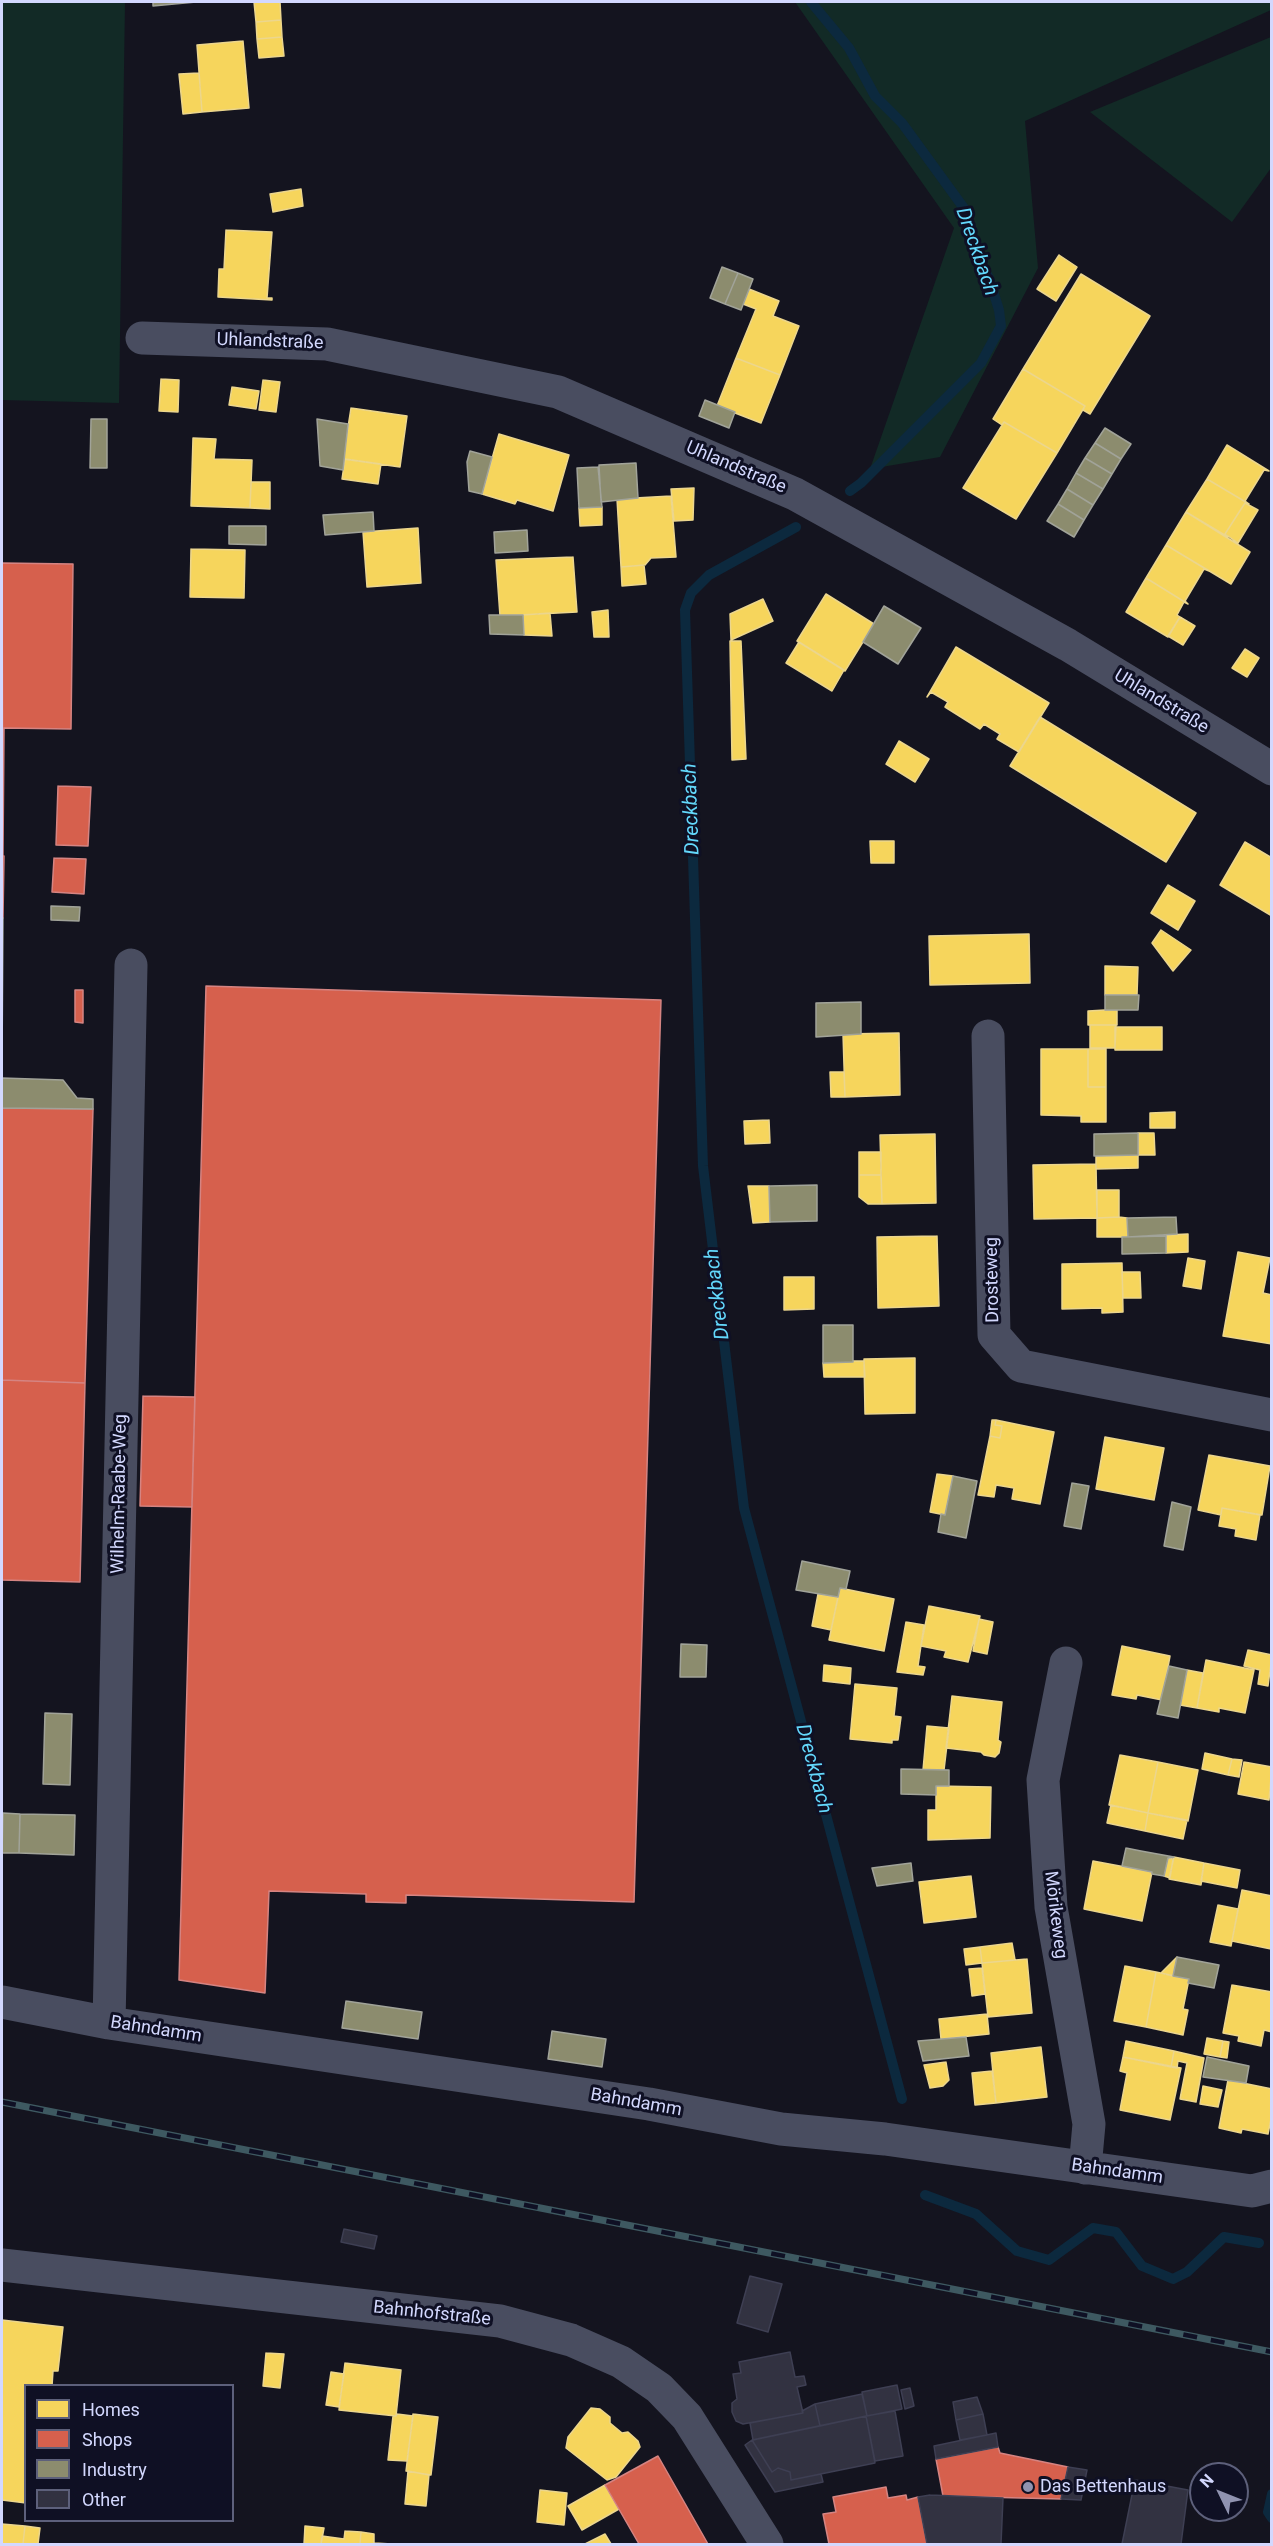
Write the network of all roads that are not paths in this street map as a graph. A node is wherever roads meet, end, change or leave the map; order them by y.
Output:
1 (142, 338) dead end
2 (1272, 769) edge
3 (130, 965) dead end
4 (988, 1036) dead end
5 (1272, 1415) edge
6 (1066, 1663) dead end
7 (2, 2002) edge
8 (110, 2023) junction
9 (1085, 2168) junction
10 (1272, 2186) edge
11 (2, 2265) edge
12 (767, 2544) edge

1 - 2 street, Uhlandstraße
3 - 8 street, Wilhelm-Raabe-Weg
4 - 5 street, Drosteweg
6 - 9 street, Mörikeweg
7 - 8 street, Bahndamm
8 - 9 street, Bahndamm
9 - 10 street, Bahndamm
11 - 12 street, Bahnhofstraße

